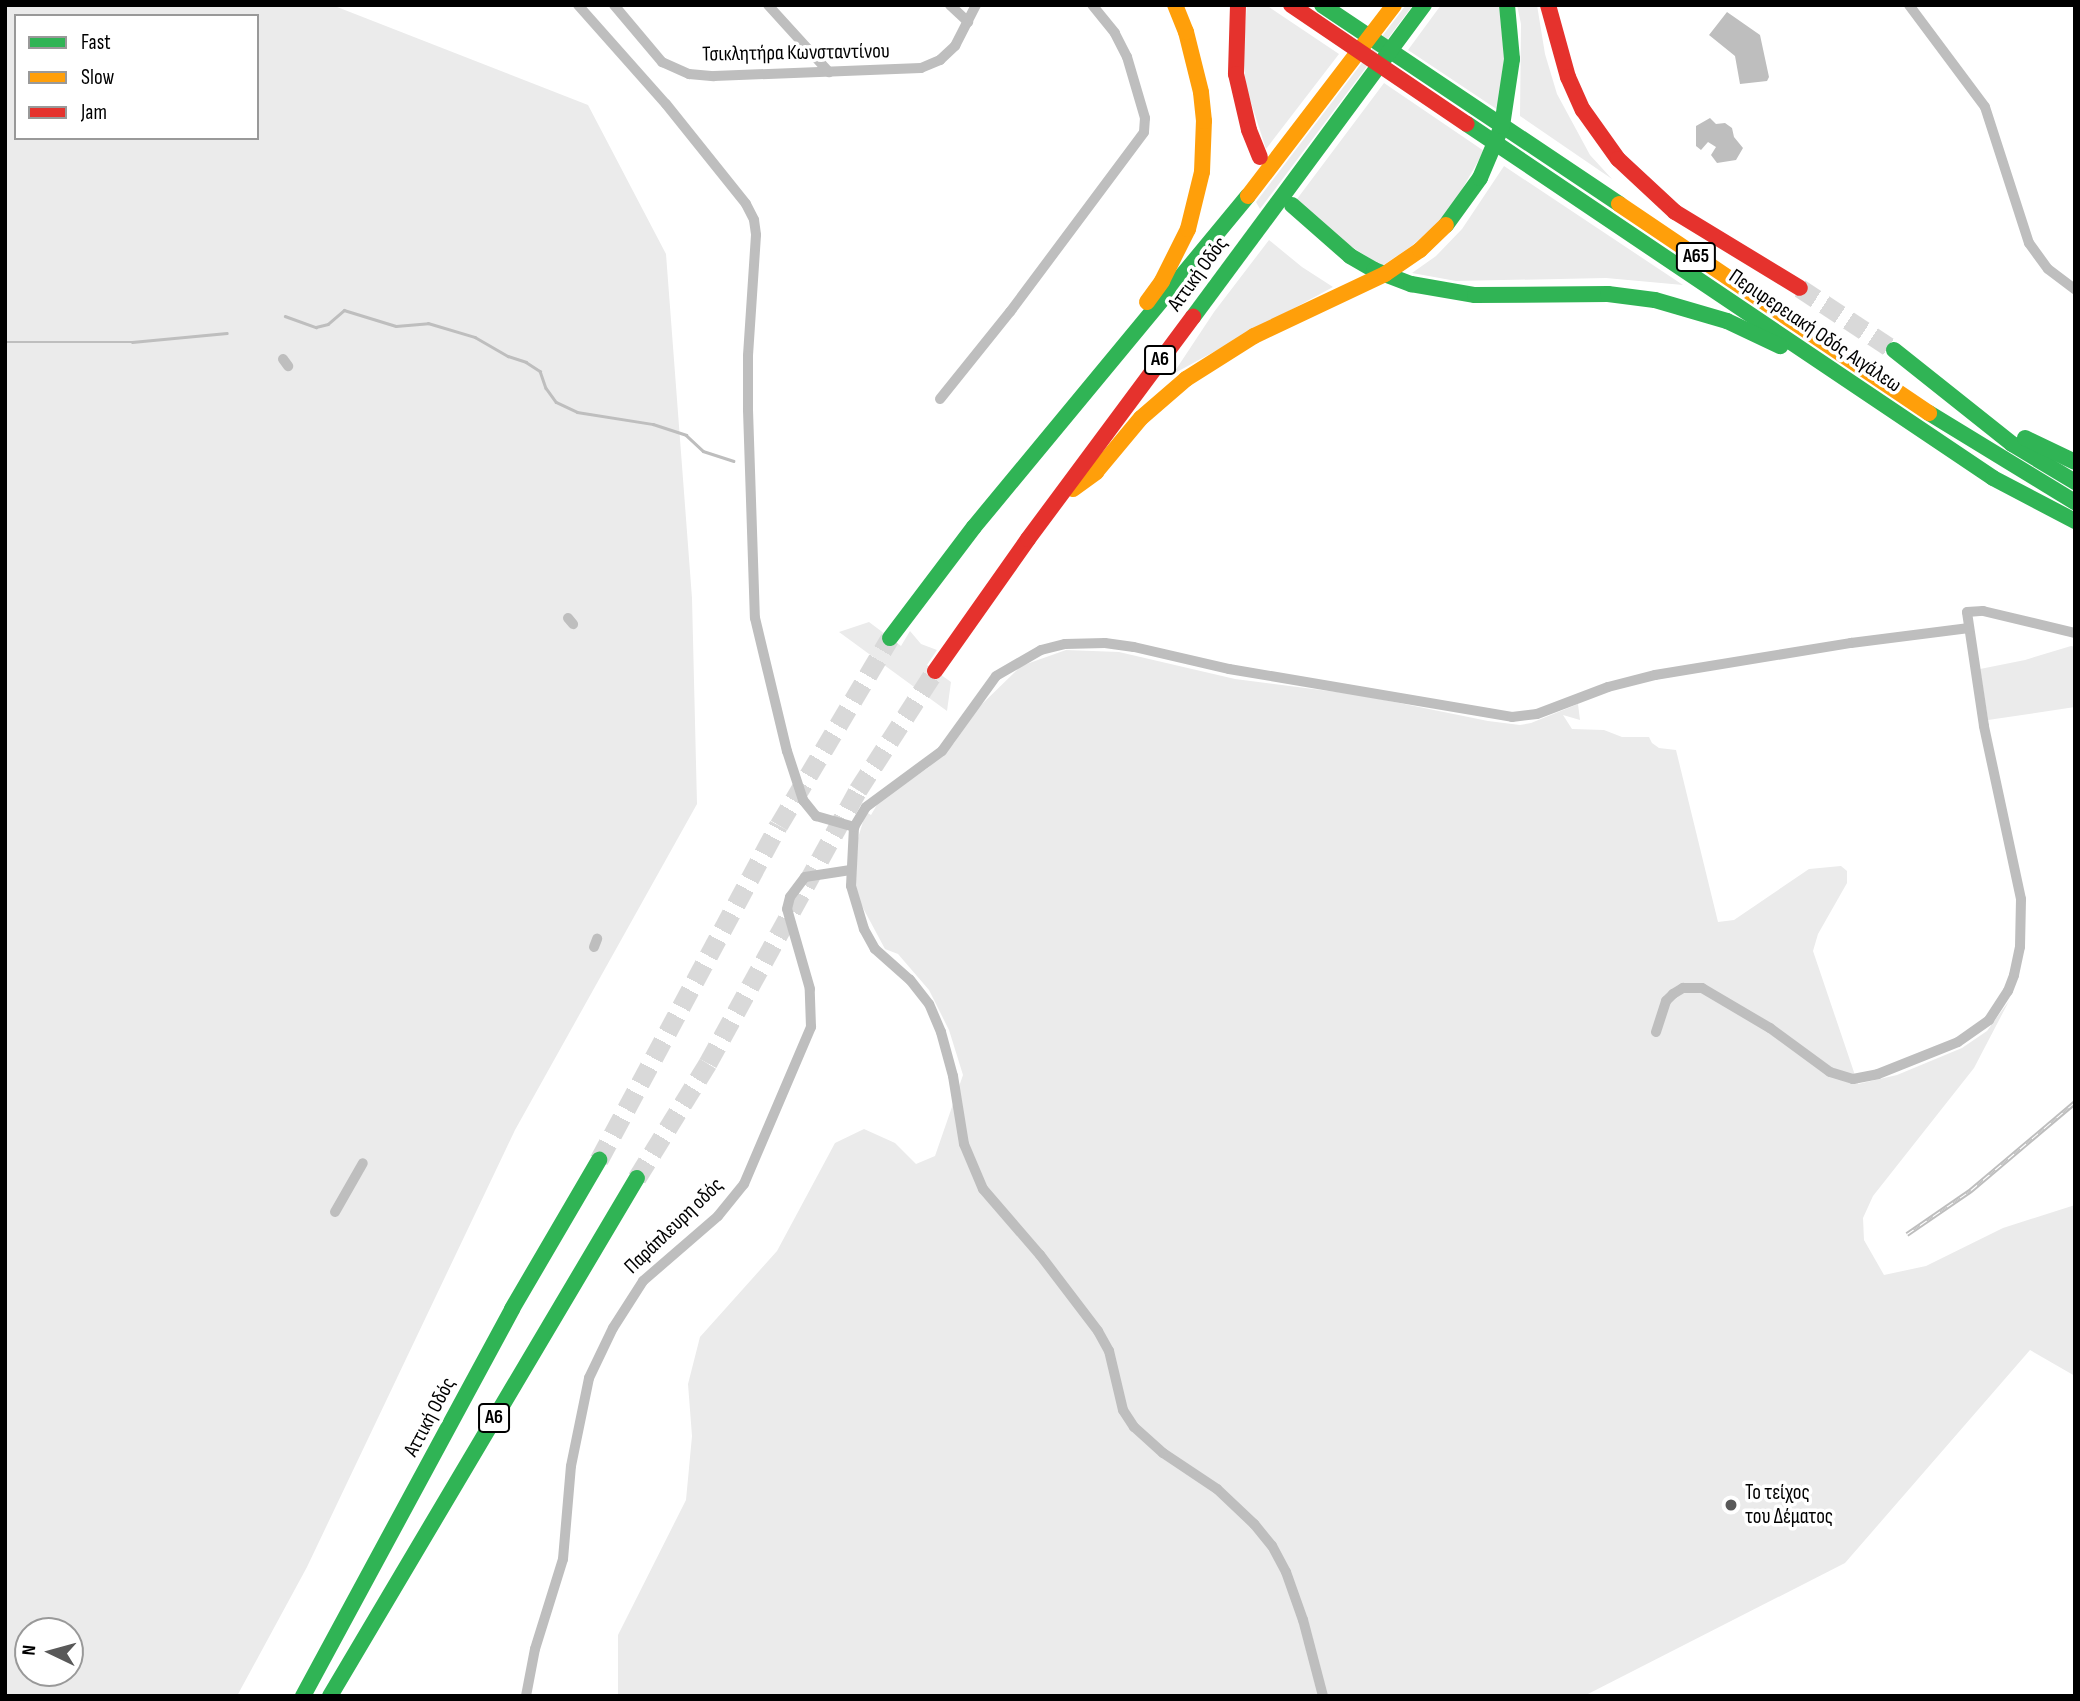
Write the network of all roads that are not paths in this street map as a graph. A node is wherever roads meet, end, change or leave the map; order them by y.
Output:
1 (579, 5) edge
2 (614, 5) edge
3 (768, 5) edge
4 (950, 5) edge
5 (976, 5) edge
6 (1092, 5) edge
7 (1175, 5) edge
8 (1291, 5) edge
9 (1322, 5) edge
10 (1424, 5) edge
11 (1507, 5) edge
12 (1548, 5) edge
13 (1909, 5) edge
14 (1392, 8) edge
15 (1238, 10) edge
16 (968, 22) junction
17 (829, 72) junction
18 (1260, 157) dead end
19 (1292, 205) dead end
20 (1800, 288) tunnel mouth
21 (2075, 289) edge
22 (1894, 350) tunnel mouth
23 (1918, 369) junction
24 (940, 399) dead end
25 (1900, 414) junction
26 (1063, 418) junction
27 (2075, 462) edge
28 (2075, 482) edge
29 (1055, 502) junction
30 (2075, 502) edge
31 (2049, 507) junction
32 (2075, 522) edge
33 (2075, 530) edge
34 (1969, 628) junction
35 (2075, 633) edge
36 (890, 638) tunnel mouth
37 (935, 671) tunnel mouth
38 (854, 827) junction
39 (850, 870) junction
40 (1656, 1032) dead end
41 (599, 1160) tunnel mouth
42 (637, 1178) tunnel mouth
43 (303, 1696) edge
44 (330, 1696) edge
45 (526, 1696) edge
46 (1323, 1696) edge

1 - 38 street
2 - 17 street, Τσικλητήρα Κωνσταντίνου
3 - 17 street
4 - 16 street
5 - 16 street, Τσικλητήρα Κωνσταντίνου
6 - 24 street
7 - 26 highway
8 - 25 highway, Περιφερειακή Οδός Αιγάλεω / Α65
9 - 30 highway, Περιφερειακή Οδός Αιγάλεω / Α65
10 - 29 highway, Αττική Οδός / Α6
11 - 29 highway
12 - 20 highway
13 - 21 street
14 - 26 highway, Αττική Οδός / Α6
15 - 18 highway
16 - 17 street, Τσικλητήρα Κωνσταντίνου
19 - 25 highway
22 - 23 highway
23 - 27 highway
23 - 28 highway
25 - 31 highway, Περιφερειακή Οδός Αιγάλεω / Α65
26 - 36 highway, Αττική Οδός / Α6
29 - 37 highway, Αττική Οδός / Α6
31 - 32 highway, Περιφερειακή Οδός Αιγάλεω / Α65
31 - 33 highway
34 - 35 street
34 - 38 street
34 - 40 street
38 - 39 street
39 - 45 street, Παράπλευρη οδός
39 - 46 street
41 - 43 highway, Αττική Οδός / Α6
42 - 44 highway, Α6

